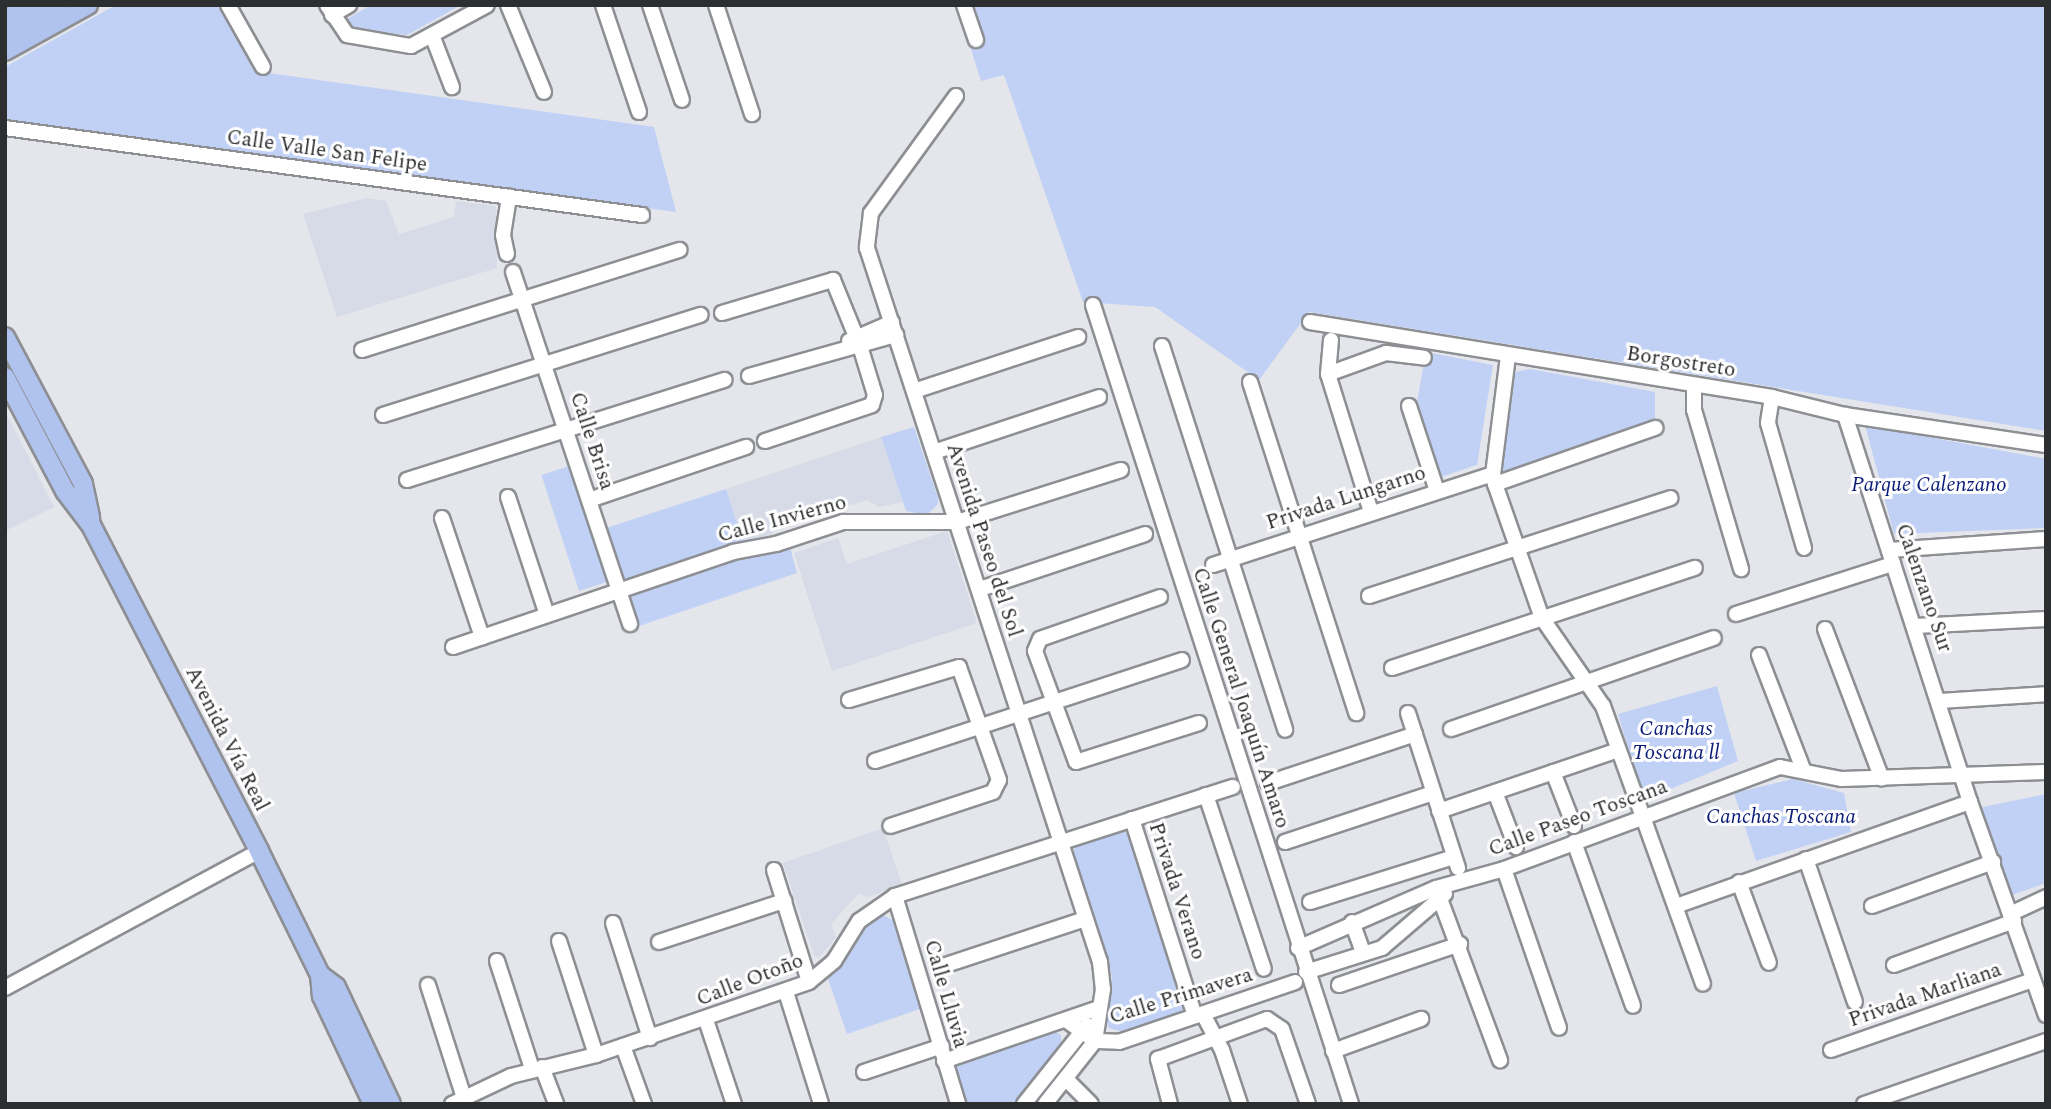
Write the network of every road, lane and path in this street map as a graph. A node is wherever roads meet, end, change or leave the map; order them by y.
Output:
1 (30, 5) edge
2 (56, 5) edge
3 (228, 5) edge
4 (349, 5) edge
5 (487, 5) edge
6 (508, 5) edge
7 (603, 5) edge
8 (650, 5) edge
9 (716, 5) edge
10 (964, 5) edge
11 (84, 6) edge
12 (329, 10) edge
13 (5, 19) edge
14 (5, 34) edge
15 (432, 35) junction
16 (976, 40) dead end
17 (5, 51) edge
18 (263, 67) dead end
19 (452, 87) dead end
20 (544, 92) dead end
21 (956, 96) dead end
22 (682, 100) dead end
23 (639, 112) dead end
24 (752, 114) dead end
25 (5, 128) edge
26 (509, 197) junction
27 (642, 215) dead end
28 (680, 250) dead end
29 (507, 254) dead end
30 (513, 272) dead end
31 (523, 300) junction
32 (1093, 305) dead end
33 (722, 313) dead end
34 (701, 315) dead end
35 (1310, 321) dead end
36 (894, 329) junction
37 (5, 337) edge
38 (1077, 337) dead end
39 (858, 341) junction
40 (1331, 341) dead end
41 (1162, 346) dead end
42 (362, 350) dead end
43 (1508, 356) junction
44 (1424, 358) dead end
45 (545, 365) junction
46 (1328, 374) junction
47 (749, 376) dead end
48 (5, 377) edge
49 (725, 380) dead end
50 (1251, 382) dead end
51 (1694, 385) junction
52 (914, 391) junction
53 (1099, 397) dead end
54 (1772, 397) junction
55 (1409, 406) dead end
56 (383, 415) dead end
57 (1845, 415) junction
58 (1655, 428) dead end
59 (567, 431) junction
60 (765, 441) dead end
61 (2046, 445) edge
62 (746, 447) dead end
63 (934, 452) junction
64 (1121, 470) dead end
65 (1494, 479) junction
66 (407, 480) dead end
67 (1437, 491) junction
68 (508, 496) dead end
69 (1670, 498) dead end
70 (589, 500) junction
71 (1371, 512) junction
72 (442, 518) dead end
73 (957, 522) junction
74 (91, 525) junction
75 (1145, 534) dead end
76 (1300, 534) junction
77 (2046, 538) edge
78 (1804, 548) dead end
79 (1520, 549) junction
80 (1891, 557) junction
81 (1230, 559) junction
82 (1213, 565) dead end
83 (1695, 568) dead end
84 (1741, 569) dead end
85 (980, 589) junction
86 (618, 591) junction
87 (1369, 596) dead end
88 (1160, 597) dead end
89 (1736, 614) dead end
90 (547, 615) junction
91 (1542, 618) junction
92 (2046, 619) edge
93 (630, 624) dead end
94 (1915, 626) junction
95 (1825, 629) dead end
96 (482, 637) junction
97 (1714, 638) dead end
98 (453, 647) dead end
99 (1759, 655) dead end
100 (1182, 660) dead end
101 (1392, 668) dead end
102 (1586, 682) junction
103 (2046, 694) edge
104 (849, 700) dead end
105 (1939, 701) junction
106 (1052, 703) junction
107 (1356, 713) dead end
108 (1408, 713) dead end
109 (1017, 714) junction
110 (1199, 723) dead end
111 (981, 726) junction
112 (1451, 729) dead end
113 (1285, 730) dead end
114 (1415, 734) junction
115 (1618, 750) junction
116 (875, 761) dead end
117 (1803, 769) junction
118 (1553, 772) junction
119 (2046, 772) edge
120 (1963, 775) junction
121 (1882, 779) junction
122 (1268, 783) dead end
123 (1233, 787) dead end
124 (1495, 792) junction
125 (1433, 793) junction
126 (1206, 795) junction
127 (1970, 802) junction
128 (1439, 811) junction
129 (1642, 817) junction
130 (1132, 819) junction
131 (890, 826) dead end
132 (1574, 826) dead end
133 (1059, 842) junction
134 (1285, 842) dead end
135 (1574, 842) junction
136 (1516, 847) dead end
137 (259, 852) junction
138 (1806, 859) junction
139 (1993, 862) junction
140 (1504, 869) junction
141 (774, 870) dead end
142 (1740, 882) junction
143 (1438, 893) junction
144 (895, 896) junction
145 (2046, 897) edge
146 (784, 901) junction
147 (1310, 902) dead end
148 (1676, 906) junction
149 (1872, 906) dead end
150 (2012, 917) junction
151 (1085, 919) junction
152 (1352, 922) junction
153 (613, 923) dead end
154 (559, 941) dead end
155 (659, 942) dead end
156 (1460, 944) junction
157 (1298, 948) junction
158 (1363, 953) junction
159 (497, 961) dead end
160 (1769, 962) dead end
161 (1894, 965) dead end
162 (940, 967) dead end
163 (1264, 969) dead end
164 (320, 975) junction
165 (1301, 977) junction
166 (2033, 980) junction
167 (809, 982) junction
168 (1703, 984) dead end
169 (428, 985) dead end
170 (1339, 985) dead end
171 (5, 988) edge
172 (786, 992) junction
173 (1855, 1002) dead end
174 (1633, 1006) dead end
175 (1097, 1012) junction
176 (1204, 1013) junction
177 (2046, 1015) edge
178 (1421, 1019) dead end
179 (706, 1020) junction
180 (1066, 1020) junction
181 (1559, 1028) dead end
182 (1081, 1031) junction
183 (650, 1038) junction
184 (1095, 1041) junction
185 (1219, 1041) junction
186 (2046, 1041) edge
187 (623, 1046) junction
188 (1831, 1050) dead end
189 (1333, 1051) junction
190 (943, 1054) junction
191 (596, 1055) junction
192 (1500, 1060) dead end
193 (537, 1068) junction
194 (864, 1072) dead end
195 (1066, 1079) junction
196 (461, 1102) edge
197 (373, 1104) edge
198 (391, 1104) edge
199 (556, 1104) edge
200 (644, 1104) edge
201 (734, 1104) edge
202 (821, 1104) edge
203 (958, 1104) edge
204 (1024, 1104) edge
205 (1045, 1104) edge
206 (1091, 1104) edge
207 (1170, 1104) edge
208 (1240, 1104) edge
209 (1308, 1104) edge
210 (1351, 1104) edge
211 (1864, 1104) edge

1 - 13 main road
2 - 14 main road
3 - 18 street
4 - 12 street
5 - 15 street
6 - 20 street
7 - 23 street
8 - 22 street
9 - 24 street
10 - 16 street
11 - 17 main road
12 - 15 street
15 - 19 street
21 - 36 street, Avenida Paseo del Sol
25 - 26 street, Calle Valle San Felipe
26 - 27 street, Calle Valle San Felipe
26 - 29 street
28 - 31 street
30 - 31 street, Calle Brisa
31 - 42 street
31 - 45 street, Calle Brisa
32 - 157 street, Calle General Joaquín Amaro
33 - 39 street
34 - 45 street
35 - 43 street, Borgostreto
36 - 39 street
36 - 52 street, Avenida Paseo del Sol
37 - 74 main road, Avenida Vía Real
38 - 52 street
39 - 47 street
39 - 60 street
40 - 46 street
41 - 81 street
43 - 51 street, Borgostreto
43 - 65 street
44 - 46 street
45 - 56 street
45 - 59 street, Calle Brisa
46 - 71 street
48 - 74 main road, Avenida Vía Real
49 - 59 street
50 - 76 street
51 - 54 street, Borgostreto
51 - 84 street
52 - 63 street, Avenida Paseo del Sol
53 - 63 street
54 - 57 street, Borgostreto
54 - 78 street
55 - 67 street
57 - 61 street, Borgostreto
57 - 80 street, Calenzano Sur
58 - 65 street, Privada Lungarno
59 - 66 street
59 - 70 street, Calle Brisa
62 - 70 street
63 - 73 street, Avenida Paseo del Sol
64 - 73 street, Calle Invierno
65 - 67 street, Privada Lungarno
65 - 79 street
67 - 71 street, Privada Lungarno
68 - 90 street
69 - 79 street
70 - 86 street, Calle Brisa
71 - 76 street, Privada Lungarno
72 - 96 street
73 - 85 street, Avenida Paseo del Sol
73 - 86 street, Calle Invierno
74 - 137 main road, Avenida Vía Real
75 - 85 street
76 - 81 street, Privada Lungarno
76 - 107 street
77 - 80 street
79 - 87 street
79 - 91 street
80 - 89 street
80 - 94 street, Calenzano Sur
81 - 82 street, Privada Lungarno
81 - 113 street
83 - 91 street
85 - 109 street, Avenida Paseo del Sol
86 - 90 street, Calle Invierno
86 - 93 street, Calle Brisa
88 - 106 street
90 - 96 street, Calle Invierno
91 - 101 street
91 - 102 street
92 - 94 street
94 - 105 street, Calenzano Sur
95 - 121 street
96 - 98 street, Calle Invierno
97 - 102 street
99 - 117 street
100 - 106 street
102 - 112 street
102 - 115 street
103 - 105 street
104 - 111 street
105 - 120 street, Calenzano Sur
106 - 109 street
106 - 110 street
108 - 114 street
109 - 111 street
109 - 133 street, Avenida Paseo del Sol
111 - 116 street
111 - 131 street
114 - 122 street
114 - 125 street
115 - 118 street
115 - 129 street
117 - 121 street, Calle Paseo Toscana
117 - 129 street, Calle Paseo Toscana
118 - 124 street
118 - 132 street
119 - 120 street, Calle Paseo Toscana
120 - 121 street, Calle Paseo Toscana
120 - 127 street, Calenzano Sur
123 - 126 street, Calle Otoño
124 - 128 street
124 - 136 street
125 - 128 street
125 - 134 street
126 - 130 street, Calle Otoño
126 - 163 street
127 - 138 street
127 - 139 street, Calenzano Sur
128 - 147 street
129 - 135 street, Calle Paseo Toscana
129 - 148 street
130 - 133 street, Calle Otoño
130 - 176 street, Privada Verano
133 - 144 street, Calle Otoño
133 - 151 street, Avenida Paseo del Sol
135 - 140 street, Calle Paseo Toscana
135 - 174 street
137 - 164 main road, Avenida Vía Real
137 - 171 street
138 - 142 street
138 - 173 street
139 - 149 street
139 - 150 street, Calenzano Sur
140 - 143 street, Calle Paseo Toscana
140 - 181 street
141 - 146 street
142 - 148 street
142 - 160 street
143 - 152 street, Calle Paseo Toscana
143 - 156 street
143 - 158 street
144 - 167 street, Calle Otoño
144 - 190 street, Calle Lluvia
145 - 150 street
146 - 155 street
146 - 167 street
148 - 168 street
150 - 161 street
150 - 166 street, Calenzano Sur
151 - 162 street
151 - 175 street, Avenida Paseo del Sol
152 - 157 street, Calle Paseo Toscana
152 - 158 street
153 - 183 street
154 - 191 street
156 - 170 street
156 - 192 street
157 - 165 street, Calle General Joaquín Amaro
158 - 165 street
159 - 193 street
164 - 197 main road
164 - 198 main road
165 - 176 street, Calle Primavera
165 - 189 street, Calle General Joaquín Amaro
166 - 177 street, Calenzano Sur
166 - 188 street, Privada Marliana
167 - 172 street, Calle Otoño
169 - 196 street
172 - 179 street, Calle Otoño
172 - 202 street
175 - 180 street
175 - 182 street
175 - 184 street, Avenida Paseo del Sol
176 - 184 street, Calle Primavera
176 - 185 street, Privada Verano
178 - 189 street
179 - 183 street, Calle Otoño
179 - 201 street
180 - 182 street, Calle Primavera
180 - 190 street
182 - 184 street, Calle Primavera
182 - 204 street
183 - 187 street, Calle Otoño
184 - 195 street
185 - 207 street
185 - 208 street, Privada Verano
185 - 209 street
186 - 211 street
187 - 191 street, Calle Otoño
187 - 200 street
189 - 210 street, Calle General Joaquín Amaro
190 - 194 street
190 - 203 street, Calle Lluvia
191 - 193 street, Calle Otoño
193 - 196 street, Calle Otoño
193 - 199 street
195 - 205 street
195 - 206 street

